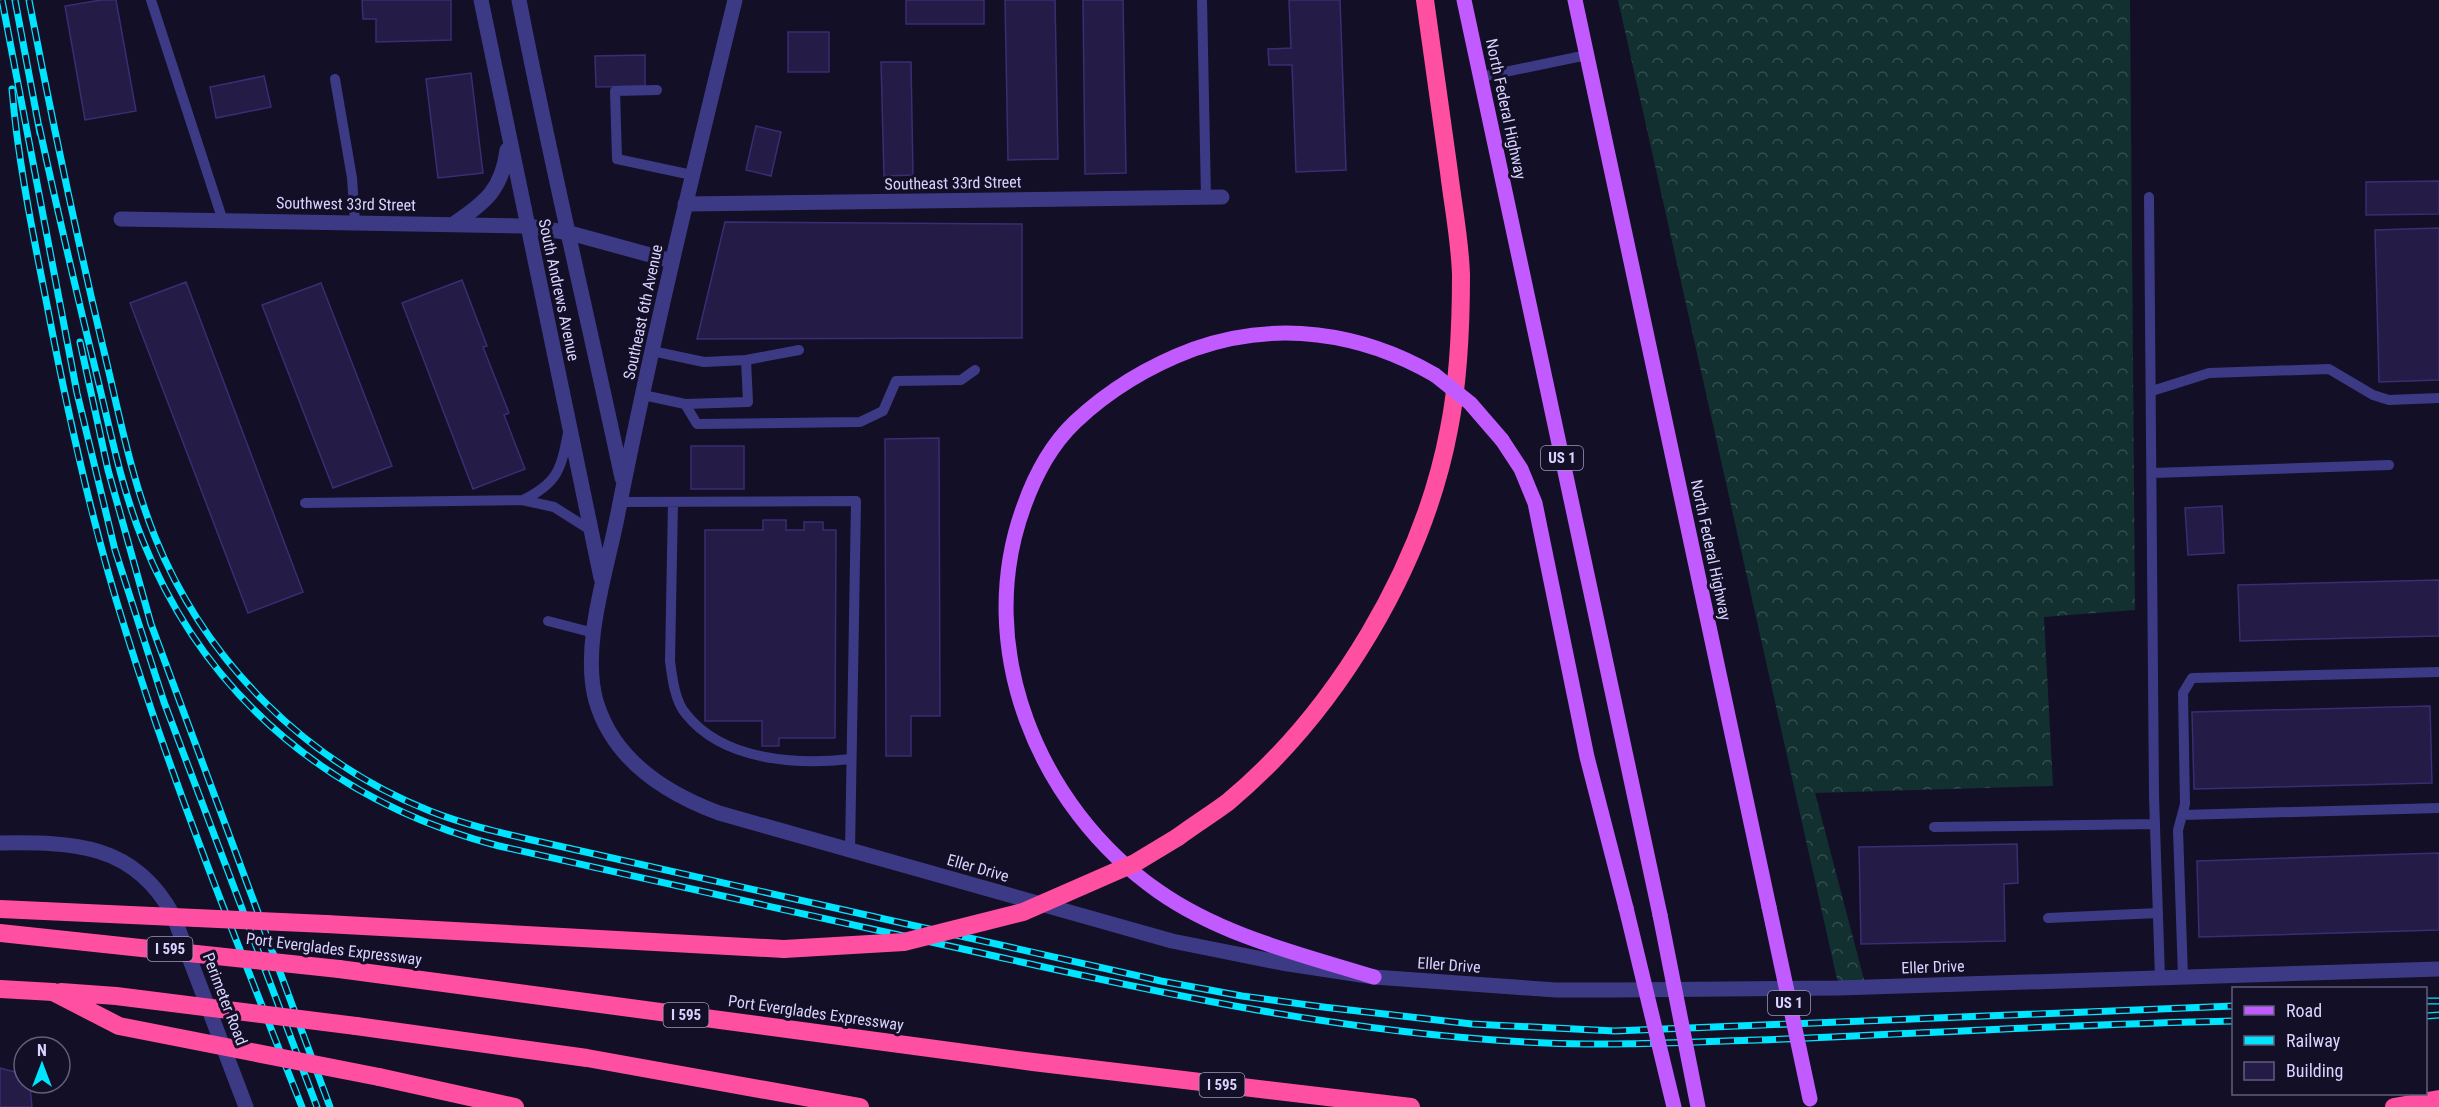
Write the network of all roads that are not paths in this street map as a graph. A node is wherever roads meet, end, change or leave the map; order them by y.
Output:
1 (152, 0) edge
2 (482, 0) edge
3 (519, 0) edge
4 (735, 0) edge
5 (1202, 0) edge
6 (1425, 0) edge
7 (1464, 0) edge
8 (1575, 0) edge
9 (1587, 56) junction
10 (1481, 78) junction
11 (335, 79) dead end
12 (657, 90) dead end
13 (508, 135) junction
14 (692, 175) junction
15 (1222, 197) dead end
16 (2149, 197) dead end
17 (1206, 198) junction
18 (685, 204) junction
19 (121, 219) dead end
20 (223, 221) junction
21 (355, 222) junction
22 (454, 224) junction
23 (526, 226) junction
24 (570, 233) junction
25 (672, 261) junction
26 (799, 350) dead end
27 (652, 351) junction
28 (746, 360) junction
29 (975, 370) dead end
30 (2152, 392) junction
31 (643, 394) junction
32 (2439, 398) edge
33 (685, 404) junction
34 (570, 422) junction
35 (2389, 465) dead end
36 (2153, 473) junction
37 (623, 484) junction
38 (522, 500) junction
39 (620, 502) junction
40 (673, 502) junction
41 (305, 503) dead end
42 (592, 531) junction
43 (603, 587) junction
44 (548, 621) dead end
45 (594, 633) junction
46 (2439, 672) edge
47 (851, 759) junction
48 (2439, 808) edge
49 (2182, 815) junction
50 (2155, 824) junction
51 (1934, 827) dead end
52 (0, 843) edge
53 (850, 851) junction
54 (0, 909) edge
55 (2158, 913) junction
56 (2049, 918) dead end
57 (0, 933) edge
58 (2439, 969) edge
59 (1374, 977) junction
60 (2183, 977) junction
61 (2160, 978) junction
62 (0, 989) edge
63 (53, 992) junction
64 (2439, 1099) edge
65 (246, 1107) edge
66 (515, 1107) edge
67 (860, 1107) edge
68 (1411, 1107) edge
69 (1674, 1107) edge
70 (1698, 1107) edge
71 (1811, 1107) edge
72 (2394, 1107) edge

1 - 20 lane
2 - 13 street, South Andrews Avenue
3 - 24 street, South Andrews Avenue
4 - 14 street, Southeast 6th Avenue
5 - 17 lane
6 - 54 highway, bridge
7 - 10 main road, North Federal Highway / US 1
8 - 9 main road, North Federal Highway / US 1
9 - 10 lane
9 - 71 main road, North Federal Highway / US 1, bridge
10 - 70 main road, North Federal Highway / US 1, bridge
11 - 21 lane
12 - 14 lane
13 - 22 street
13 - 23 street, South Andrews Avenue
14 - 18 street, Southeast 6th Avenue
15 - 17 street, Southeast 33rd Street
16 - 30 lane
17 - 18 street, Southeast 33rd Street
18 - 25 street, Southeast 6th Avenue
19 - 20 street, Southwest 33rd Street
20 - 21 street, Southwest 33rd Street
21 - 22 street, Southwest 33rd Street
22 - 23 street, Southwest 33rd Street
23 - 24 street, Southwest 33rd Street
23 - 34 street, South Andrews Avenue
24 - 25 street, Southwest 33rd Street
24 - 37 street, South Andrews Avenue
25 - 27 street, Southeast 6th Avenue
26 - 28 lane
27 - 28 lane
27 - 31 street, Southeast 6th Avenue
28 - 33 lane
29 - 33 lane
30 - 32 lane
30 - 36 lane
31 - 33 lane
31 - 37 street, Southeast 6th Avenue
34 - 38 lane
34 - 42 street, South Andrews Avenue
35 - 36 lane
36 - 50 lane
37 - 39 street, Southeast 6th Avenue
38 - 41 lane
38 - 42 lane
39 - 40 lane
39 - 43 street, Southeast 6th Avenue
40 - 47 lane
40 - 47 lane
42 - 43 street, South Andrews Avenue
43 - 45 street, Southeast 6th Avenue
44 - 45 lane
45 - 53 street, Eller Drive
46 - 49 lane
47 - 53 lane
48 - 49 lane
49 - 60 lane
50 - 51 lane
50 - 55 lane
52 - 65 street, Perimeter Road
53 - 59 street, Eller Drive
55 - 56 lane
55 - 61 lane
57 - 68 highway, Port Everglades Expressway / I 595, bridge
58 - 60 street, Eller Drive
59 - 61 street, Eller Drive
59 - 69 main road, bridge
60 - 61 street, Eller Drive
62 - 63 highway
63 - 66 highway, bridge
63 - 67 highway, bridge
64 - 72 highway

